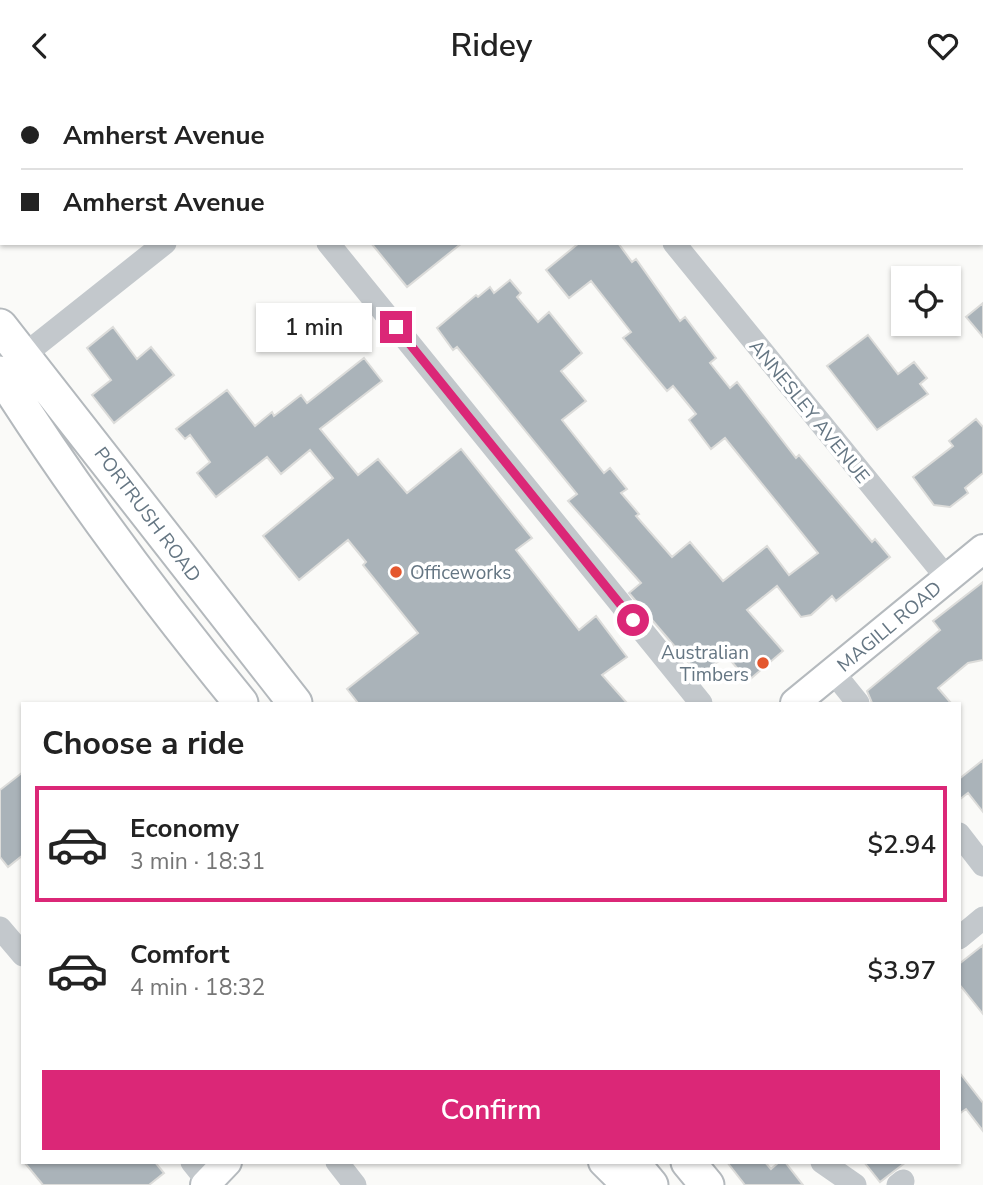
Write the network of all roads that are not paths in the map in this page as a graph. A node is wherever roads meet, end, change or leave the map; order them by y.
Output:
1 (162, 245) edge
2 (330, 245) edge
3 (676, 245) edge
4 (0, 325) edge
5 (8, 358) edge
6 (0, 402) edge
7 (40, 437) junction
8 (82, 493) junction
9 (983, 549) edge
10 (947, 578) junction
11 (833, 672) junction
12 (241, 702) edge
13 (294, 702) edge
14 (700, 702) edge
15 (795, 702) edge
16 (857, 702) edge
17 (961, 837) edge
18 (983, 865) edge
19 (983, 918) edge
20 (0, 928) edge
21 (961, 936) edge
22 (21, 953) edge
23 (223, 1164) edge
24 (339, 1164) edge
25 (605, 1164) edge
26 (634, 1164) edge
27 (690, 1164) edge
28 (825, 1164) edge
29 (202, 1176) edge
30 (355, 1185) edge
31 (626, 1185) edge
32 (652, 1185) edge
33 (707, 1185) edge
34 (855, 1185) edge

1 - 5 street
2 - 14 street
3 - 10 street, ANNESLEY AVENUE
4 - 5 highway, PORTRUSH ROAD
5 - 7 highway, PORTRUSH ROAD
5 - 8 highway
5 - 13 highway, PORTRUSH ROAD
6 - 7 street
7 - 8 highway, PORTRUSH ROAD
8 - 12 highway, PORTRUSH ROAD
9 - 10 main road, MAGILL ROAD
10 - 11 main road, MAGILL ROAD
11 - 15 main road, MAGILL ROAD
11 - 16 street
17 - 18 street
19 - 21 street
20 - 22 street
23 - 29 main road
24 - 30 street
25 - 31 main road
26 - 32 highway
27 - 33 highway
28 - 34 street

